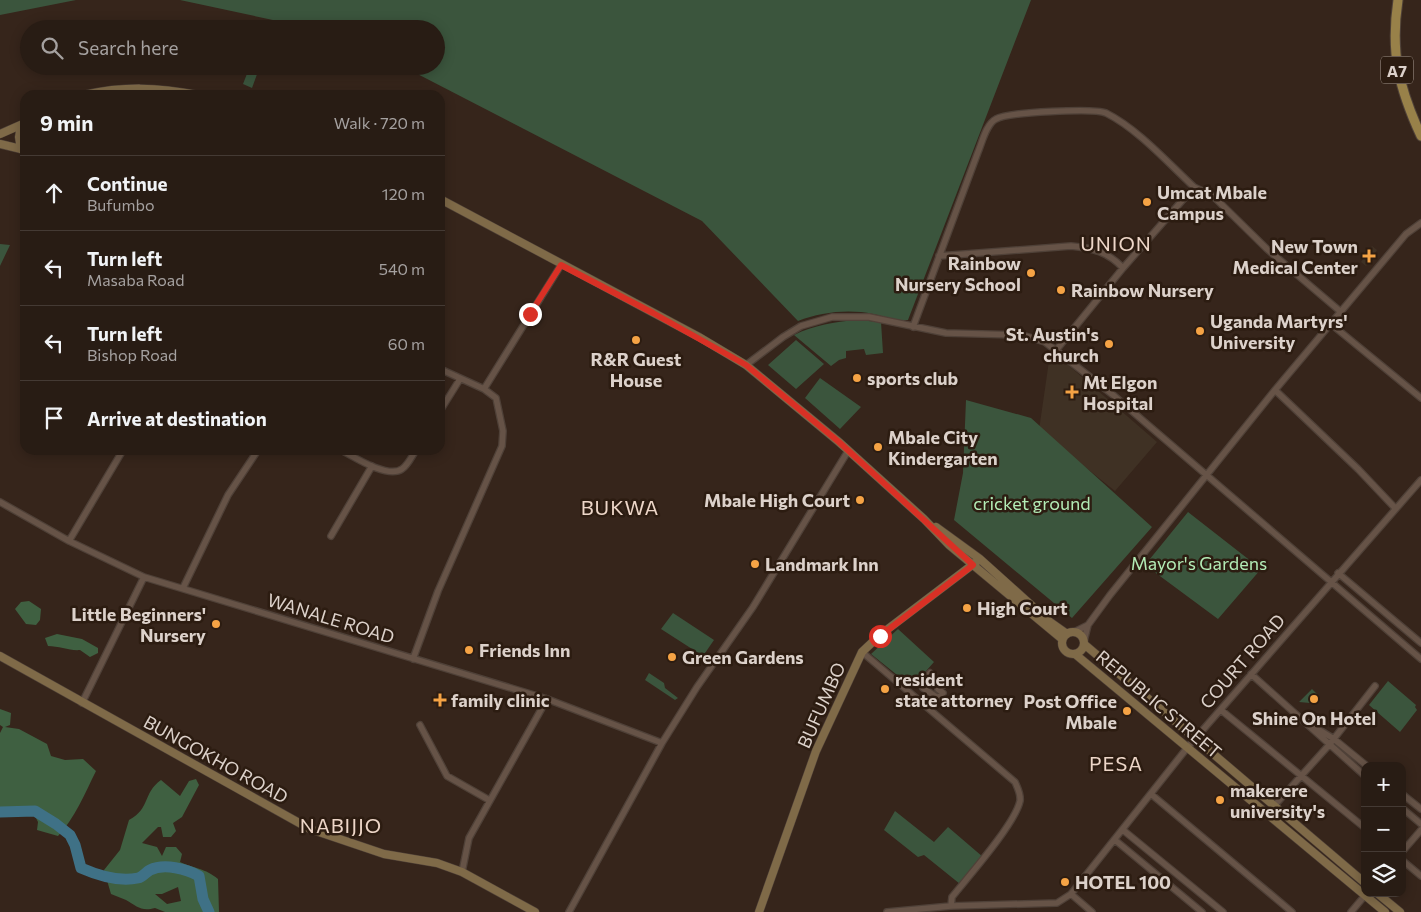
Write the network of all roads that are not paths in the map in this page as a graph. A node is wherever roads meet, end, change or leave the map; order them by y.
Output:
1 (1398, 0) edge
2 (105, 90) edge
3 (166, 90) edge
4 (20, 126) edge
5 (0, 134) edge
6 (1421, 136) edge
7 (0, 144) edge
8 (20, 149) edge
9 (1194, 187) junction
10 (445, 201) edge
11 (1421, 223) edge
12 (939, 256) junction
13 (561, 265) junction
14 (1123, 268) junction
15 (1342, 312) junction
16 (1331, 324) junction
17 (914, 327) junction
18 (1057, 349) junction
19 (746, 365) junction
20 (445, 372) edge
21 (460, 379) junction
22 (484, 389) junction
23 (1275, 390) junction
24 (1421, 398) edge
25 (445, 403) edge
26 (848, 451) junction
27 (120, 455) edge
28 (255, 455) edge
29 (351, 455) edge
30 (412, 455) edge
31 (372, 466) junction
32 (1207, 477) junction
33 (1421, 480) edge
34 (0, 502) edge
35 (1395, 508) junction
36 (924, 519) junction
37 (331, 536) dead end
38 (69, 542) junction
39 (980, 559) junction
40 (973, 565) junction
41 (1338, 573) junction
42 (144, 577) junction
43 (1330, 582) junction
44 (183, 588) junction
45 (1397, 623) junction
46 (1088, 625) junction
47 (1390, 631) junction
48 (1068, 635) junction
49 (1084, 642) junction
50 (1421, 643) edge
51 (862, 652) junction
52 (1075, 654) junction
53 (0, 656) edge
54 (413, 659) junction
55 (1421, 659) edge
56 (930, 673) joint
57 (1251, 674) junction
58 (1375, 686) dead end
59 (548, 699) junction
60 (82, 703) junction
61 (1221, 710) junction
62 (1308, 724) junction
63 (420, 725) dead end
64 (1196, 738) junction
65 (1334, 739) junction
66 (662, 743) junction
67 (1330, 745) junction
68 (1187, 748) junction
69 (1362, 762) edge
70 (1361, 772) edge
71 (1300, 776) junction
72 (1152, 794) junction
73 (1406, 797) edge
74 (489, 800) junction
75 (1274, 806) junction
76 (1421, 809) edge
77 (1406, 811) edge
78 (1421, 824) edge
79 (1361, 825) edge
80 (1123, 830) junction
81 (1421, 830) edge
82 (1115, 840) junction
83 (1406, 847) edge
84 (1406, 863) edge
85 (462, 872) junction
86 (1421, 876) edge
87 (1361, 880) edge
88 (1361, 890) edge
89 (1071, 894) junction
90 (1364, 897) edge
91 (1369, 897) edge
92 (1382, 897) edge
93 (950, 906) junction
94 (536, 912) edge
95 (569, 912) edge
96 (759, 912) edge
97 (887, 912) edge
98 (1092, 912) edge
99 (1202, 912) edge
100 (1223, 912) edge
101 (1292, 912) edge
102 (1351, 912) edge
103 (1385, 912) edge
104 (1400, 912) edge

1 - 6 main road, A7
2 - 3 street
4 - 5 street
7 - 8 street
9 - 12 street
9 - 14 street
9 - 15 street
10 - 13 street
11 - 15 street
12 - 14 street
12 - 17 street
13 - 19 street
13 - 22 street
14 - 18 street
15 - 16 street
16 - 23 street
16 - 24 street
17 - 18 street
17 - 19 street
18 - 32 street
19 - 26 street
20 - 21 street
21 - 22 street
21 - 25 street
22 - 54 street
23 - 32 street
23 - 35 street
26 - 36 street
26 - 66 street
27 - 38 street
28 - 44 street
29 - 31 street
30 - 31 street
31 - 37 street
32 - 43 street
32 - 46 street
33 - 35 street, COURT ROAD
34 - 38 street, WANALE ROAD
35 - 41 street, COURT ROAD
36 - 39 street
36 - 40 street
38 - 42 street, WANALE ROAD
39 - 40 street, BUFUMBO
39 - 48 street
40 - 48 street
40 - 51 street, BUFUMBO
41 - 43 street, COURT ROAD
41 - 45 street
42 - 44 street, WANALE ROAD
42 - 60 street
43 - 47 street
43 - 57 street, COURT ROAD
44 - 54 street, WANALE ROAD
45 - 47 street
45 - 50 street
46 - 48 street
46 - 49 street
47 - 55 street
48 - 49 street
48 - 52 street
49 - 52 street
49 - 64 street, REPUBLIC STREET
51 - 93 street
51 - 96 street, BUFUMBO
52 - 68 street, REPUBLIC STREET
53 - 60 street, BUNGOKHO ROAD
54 - 59 street, WANALE ROAD
56 - 56 street
57 - 61 street, COURT ROAD
57 - 62 street
58 - 65 street
59 - 66 street, WANALE ROAD
59 - 74 street
60 - 85 street, BUNGOKHO ROAD
61 - 64 street, COURT ROAD
61 - 71 street
62 - 65 street
62 - 67 street
63 - 74 street
64 - 68 street, COURT ROAD
64 - 75 street, REPUBLIC STREET
65 - 67 street
65 - 69 street
66 - 95 street
67 - 70 street
67 - 71 street
68 - 72 street, COURT ROAD
68 - 88 street, REPUBLIC STREET
71 - 75 street
71 - 79 street
72 - 80 street, COURT ROAD
72 - 101 street
73 - 76 street
74 - 85 street
75 - 87 street, REPUBLIC STREET
77 - 78 street
80 - 82 street, COURT ROAD
80 - 100 street
81 - 83 street
82 - 89 street, COURT ROAD
82 - 99 street
84 - 86 street
85 - 94 street, BUNGOKHO ROAD
89 - 93 street
89 - 98 street
90 - 102 street
91 - 103 street, REPUBLIC STREET
92 - 104 street
93 - 97 street

